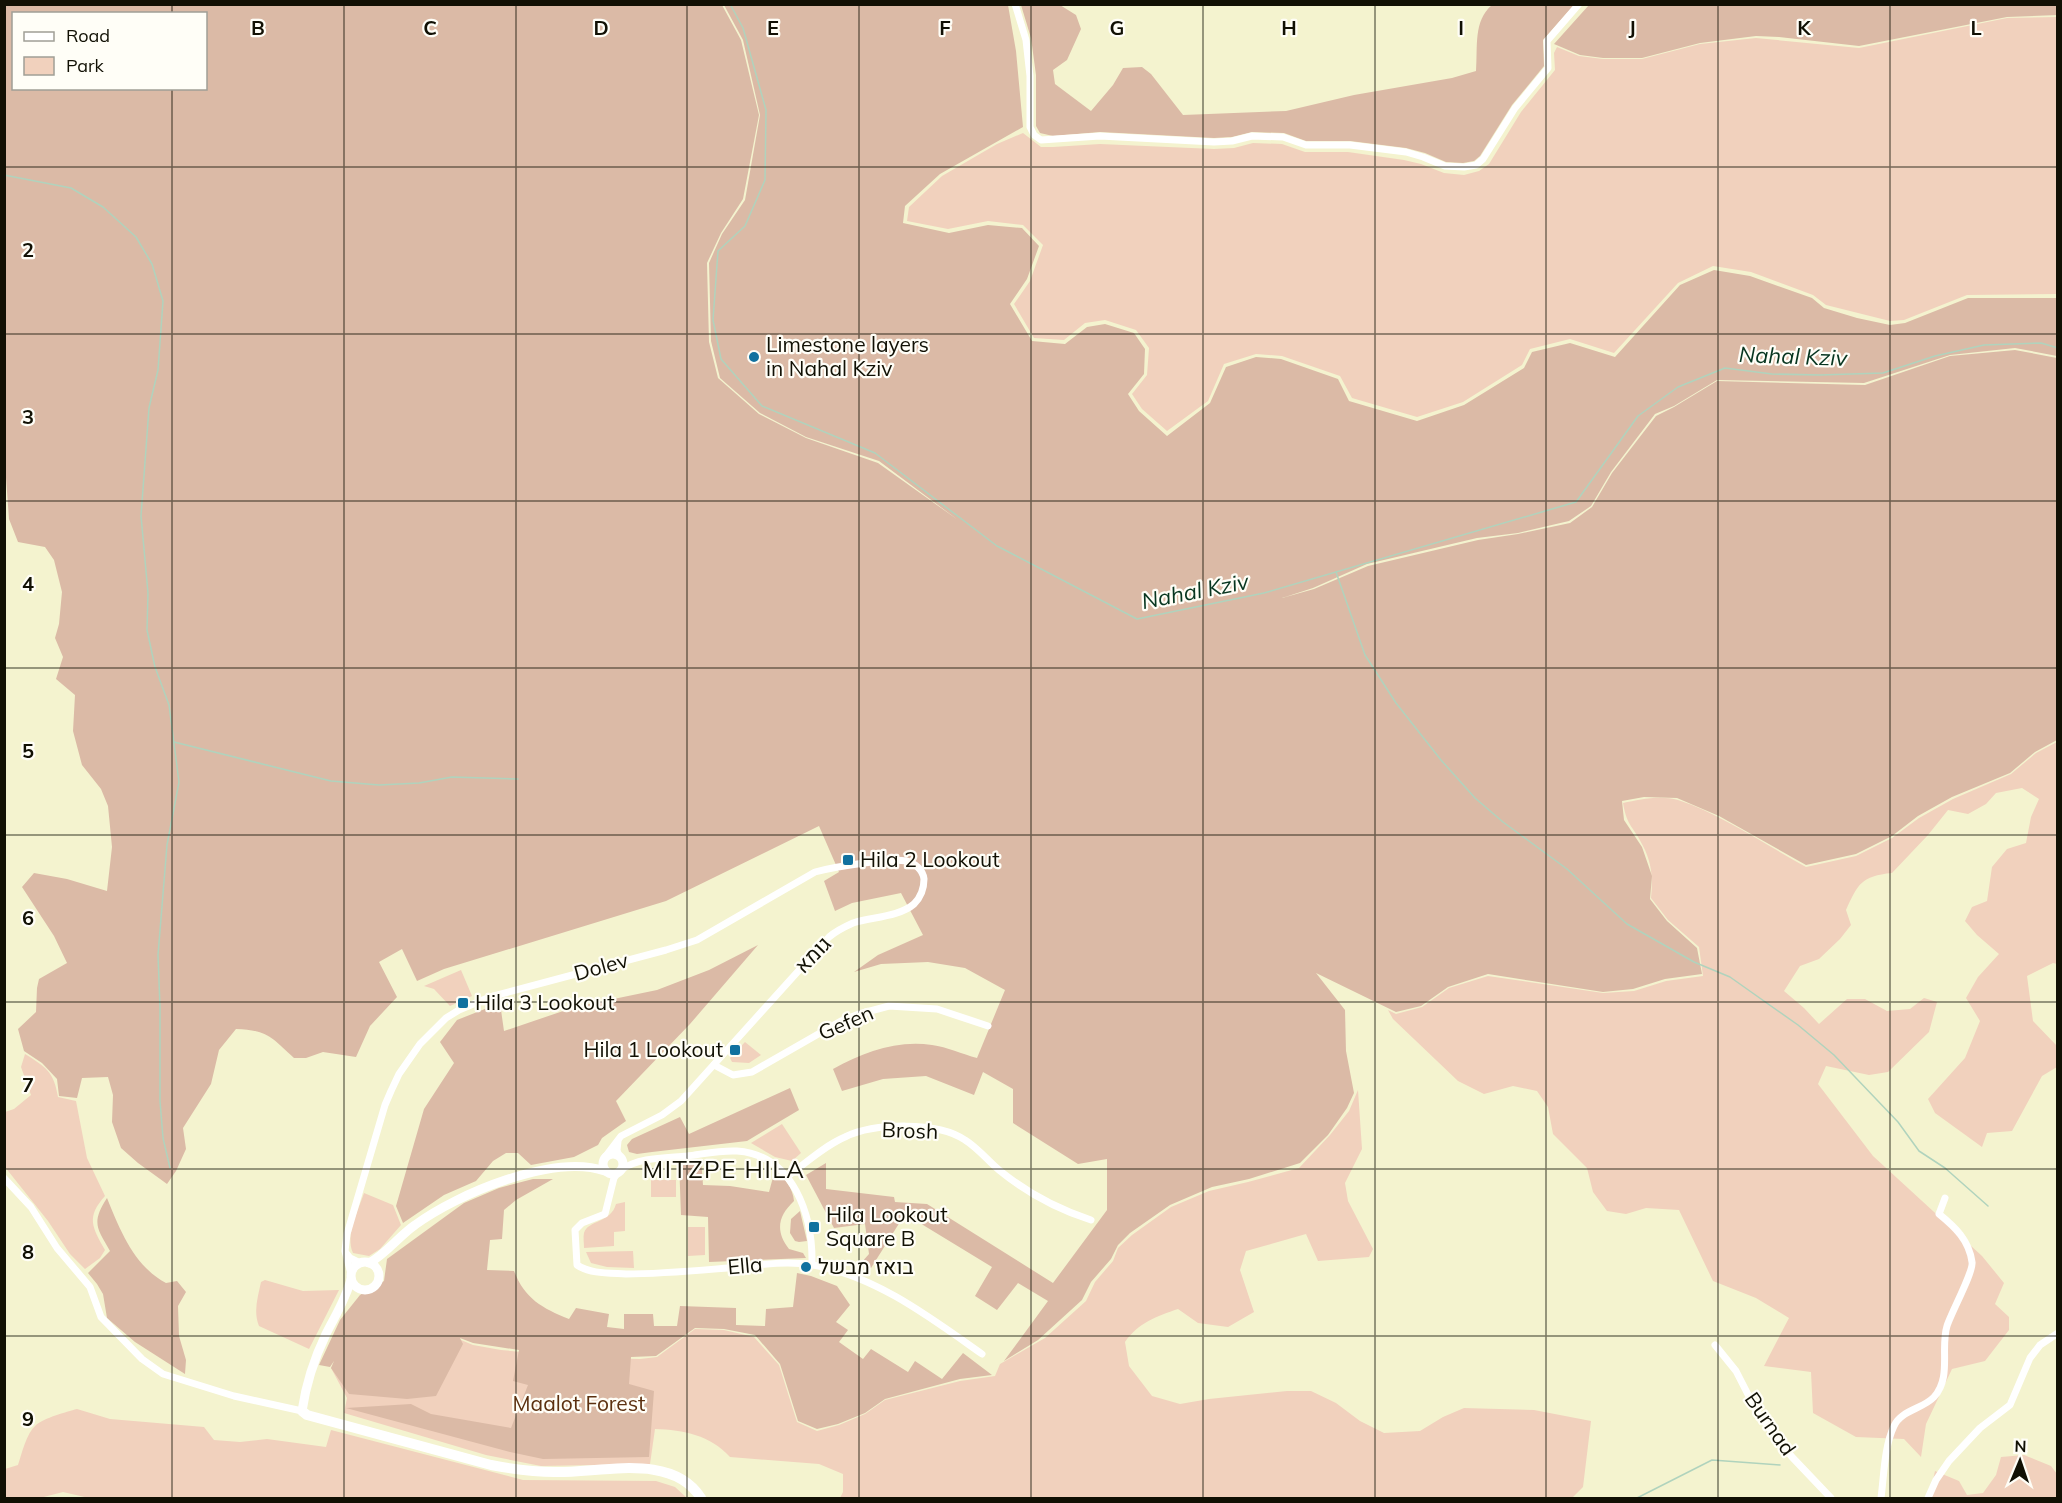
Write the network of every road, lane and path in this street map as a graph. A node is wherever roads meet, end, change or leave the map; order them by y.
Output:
1 (1015, 4) edge
2 (1579, 4) edge
3 (923, 874) joint
4 (988, 1026) dead end
5 (714, 1065) junction
6 (621, 1136) junction
7 (620, 1157) junction
8 (604, 1158) junction
9 (641, 1161) junction
10 (579, 1167) junction
11 (619, 1171) junction
12 (606, 1172) junction
13 (788, 1176) junction
14 (4, 1178) edge
15 (609, 1193) junction
16 (1945, 1198) dead end
17 (1091, 1220) dead end
18 (345, 1251) junction
19 (384, 1251) junction
20 (365, 1263) junction
21 (812, 1265) junction
22 (378, 1273) junction
23 (351, 1276) junction
24 (365, 1290) junction
25 (344, 1300) junction
26 (2058, 1333) edge
27 (1715, 1345) dead end
28 (982, 1354) dead end
29 (302, 1411) junction
30 (701, 1498) edge
31 (1831, 1498) edge
32 (1881, 1498) edge
33 (1928, 1498) edge

1 - 2 street
3 - 5 street, גומא
3 - 18 street, Dolev
4 - 5 street, Gefen
5 - 6 street, גומא
6 - 7 street
6 - 8 street
7 - 8 street
7 - 9 street
7 - 11 street
8 - 10 street
8 - 12 street
9 - 11 street
9 - 13 street
10 - 12 street
10 - 19 street
11 - 12 street
11 - 15 street
12 - 15 street
13 - 17 street, Brosh
13 - 21 street
14 - 29 street
15 - 21 street, Ella
16 - 32 street
18 - 20 street
18 - 23 street
19 - 20 street
19 - 22 street
20 - 22 street
20 - 23 street
21 - 28 street, Ella
22 - 24 street
23 - 24 street
23 - 25 street
24 - 25 street
25 - 29 street
26 - 33 street
27 - 31 street, Burnad
29 - 30 main road

